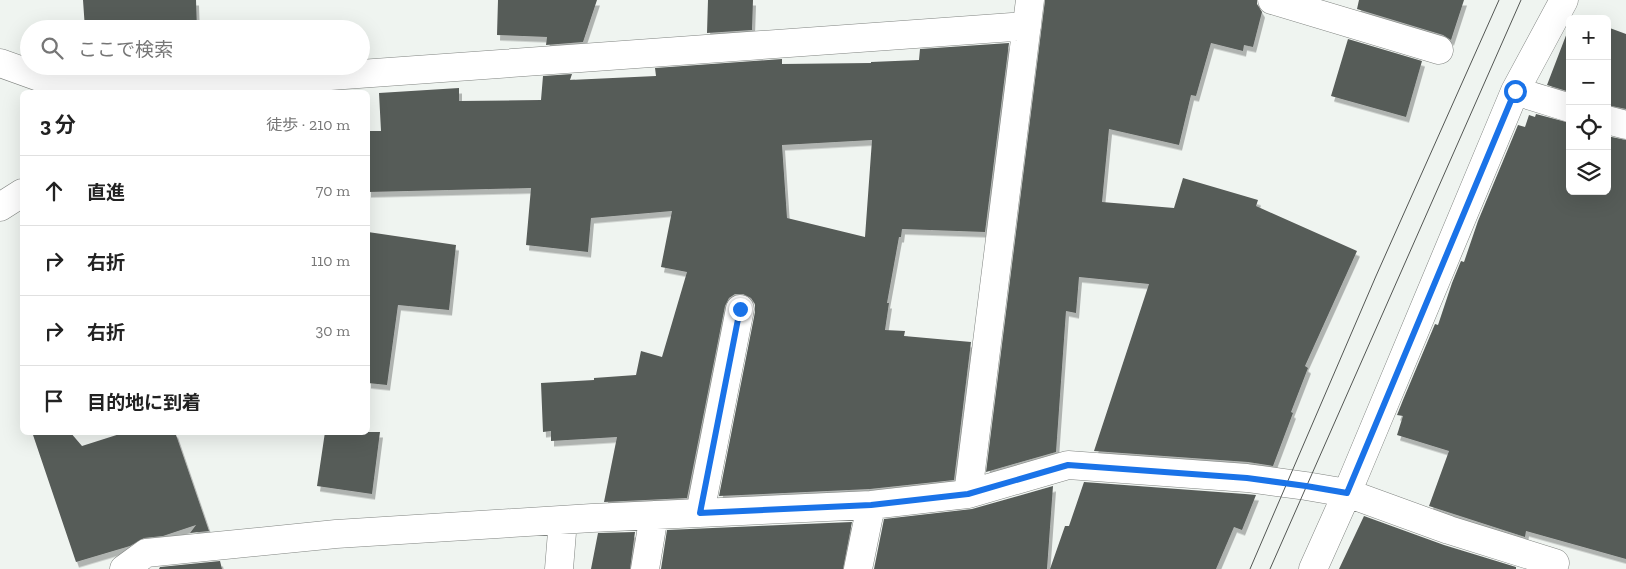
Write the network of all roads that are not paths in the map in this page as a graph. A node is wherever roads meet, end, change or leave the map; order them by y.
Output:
1 (1272, 0) edge
2 (1564, 0) edge
3 (1028, 13) edge
4 (1440, 50) dead end
5 (0, 63) edge
6 (370, 71) edge
7 (20, 72) edge
8 (27, 75) edge
9 (327, 75) edge
10 (56, 88) edge
11 (1515, 91) junction
12 (1566, 107) edge
13 (1611, 121) edge
14 (1626, 126) edge
15 (20, 194) edge
16 (0, 207) edge
17 (740, 309) dead end
18 (1347, 493) junction
19 (968, 494) junction
20 (871, 505) junction
21 (700, 513) junction
22 (654, 515) junction
23 (563, 520) junction
24 (145, 561) edge
25 (124, 569) edge
26 (559, 569) edge
27 (645, 569) edge
28 (858, 569) edge
29 (1313, 569) edge
30 (1553, 569) edge

1 - 4 street
2 - 11 street
3 - 6 street
3 - 19 street
5 - 7 street
8 - 10 street
9 - 10 street
11 - 12 street
11 - 18 street
13 - 14 street
15 - 16 street
17 - 21 street
18 - 19 street
18 - 29 street
18 - 30 street
19 - 20 street
20 - 21 street
20 - 28 street
21 - 22 street
22 - 23 street
22 - 27 street
23 - 24 street
23 - 26 street
24 - 25 street

